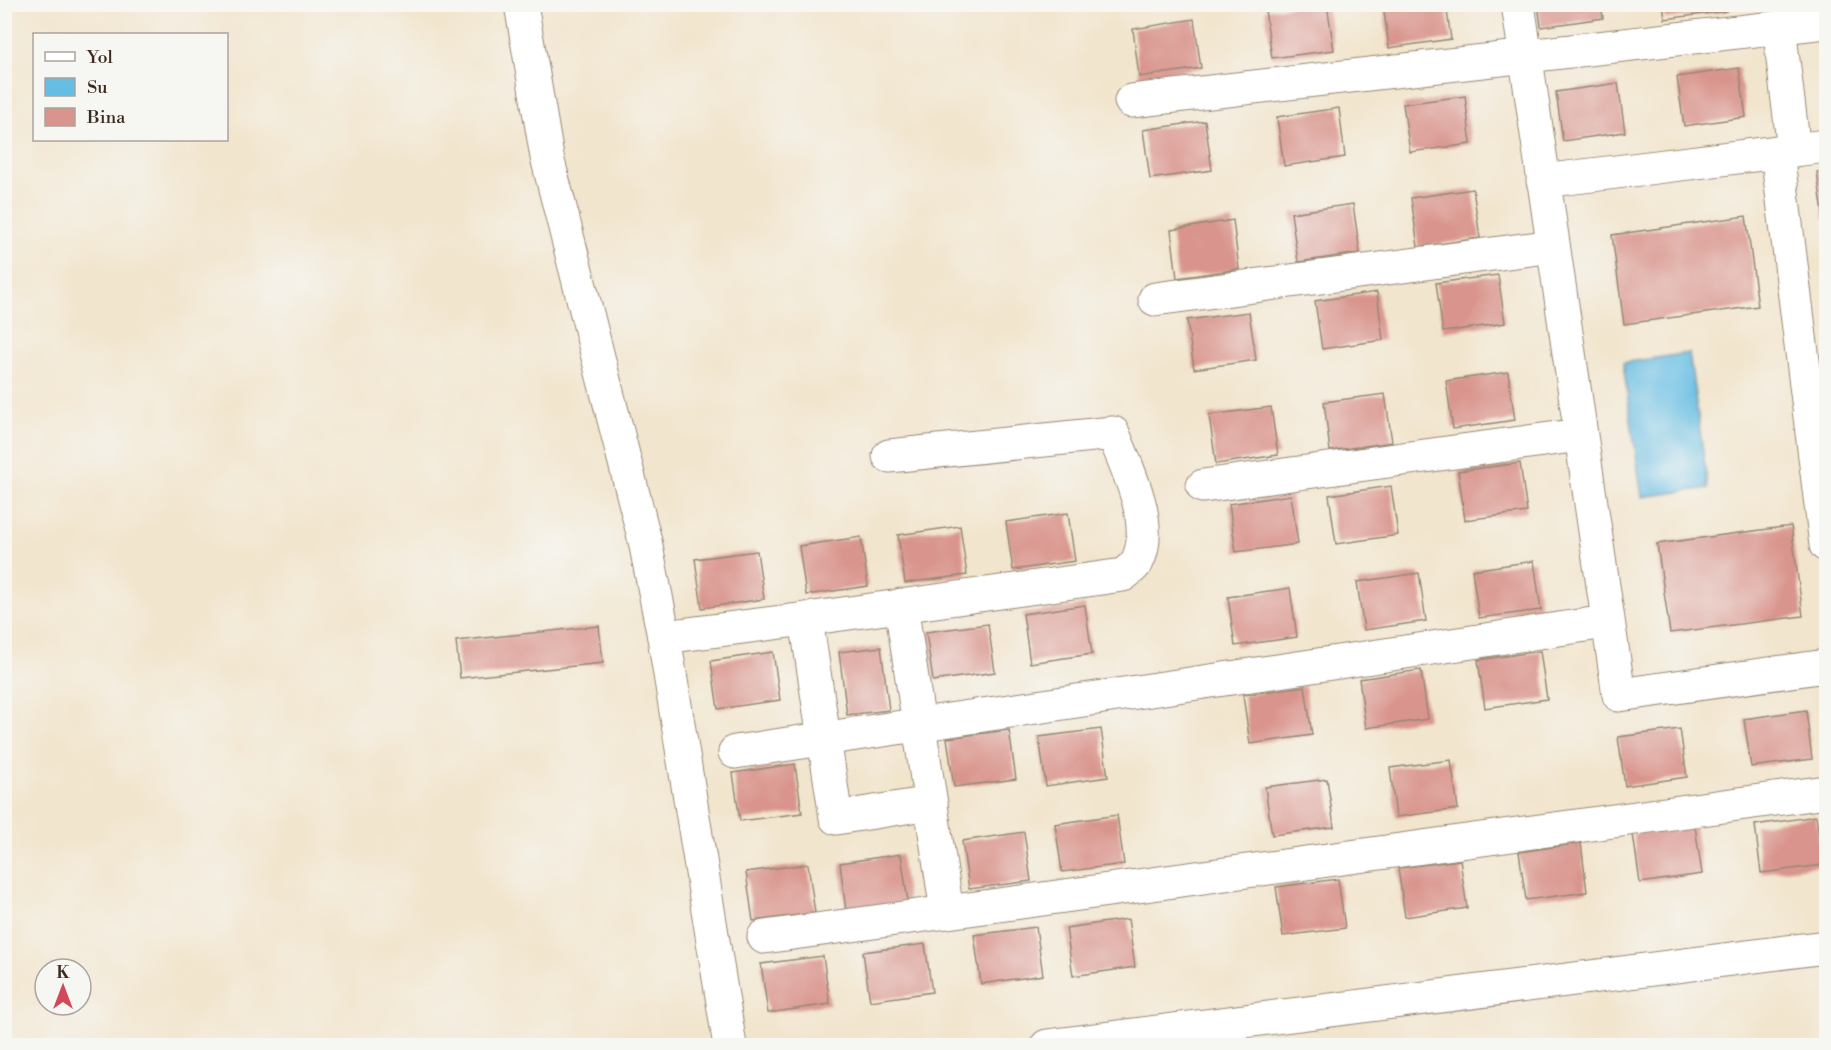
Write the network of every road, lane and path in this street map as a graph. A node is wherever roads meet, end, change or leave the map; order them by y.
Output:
1 (521, 4) edge
2 (1518, 4) edge
3 (1827, 22) edge
4 (1779, 27) junction
5 (1526, 56) junction
6 (1131, 101) dead end
7 (1827, 146) edge
8 (1786, 151) junction
9 (1543, 181) junction
10 (1553, 246) junction
11 (1155, 299) dead end
12 (1815, 365) edge
13 (1580, 435) junction
14 (889, 456) dead end
15 (1203, 486) dead end
16 (1827, 545) edge
17 (901, 605) junction
18 (806, 619) junction
19 (1606, 622) junction
20 (664, 636) junction
21 (1827, 666) edge
22 (919, 725) junction
23 (824, 739) junction
24 (735, 752) dead end
25 (1827, 792) edge
26 (931, 803) junction
27 (947, 912) junction
28 (764, 937) dead end
29 (1827, 947) edge
30 (730, 1046) edge
31 (1047, 1046) edge

1 - 20 street
2 - 5 street
3 - 4 street
4 - 5 street
4 - 8 street
5 - 6 street
5 - 9 street
7 - 8 street
8 - 9 street
8 - 12 street
9 - 10 street
10 - 11 street
10 - 13 street
12 - 16 street
13 - 15 street
13 - 19 street
14 - 17 street
17 - 18 street
17 - 22 street
18 - 20 street
18 - 23 street
19 - 21 street
19 - 22 street
20 - 30 street
22 - 23 street
22 - 26 street
23 - 24 street
23 - 26 street
25 - 27 street
26 - 27 street
27 - 28 street
29 - 31 street

